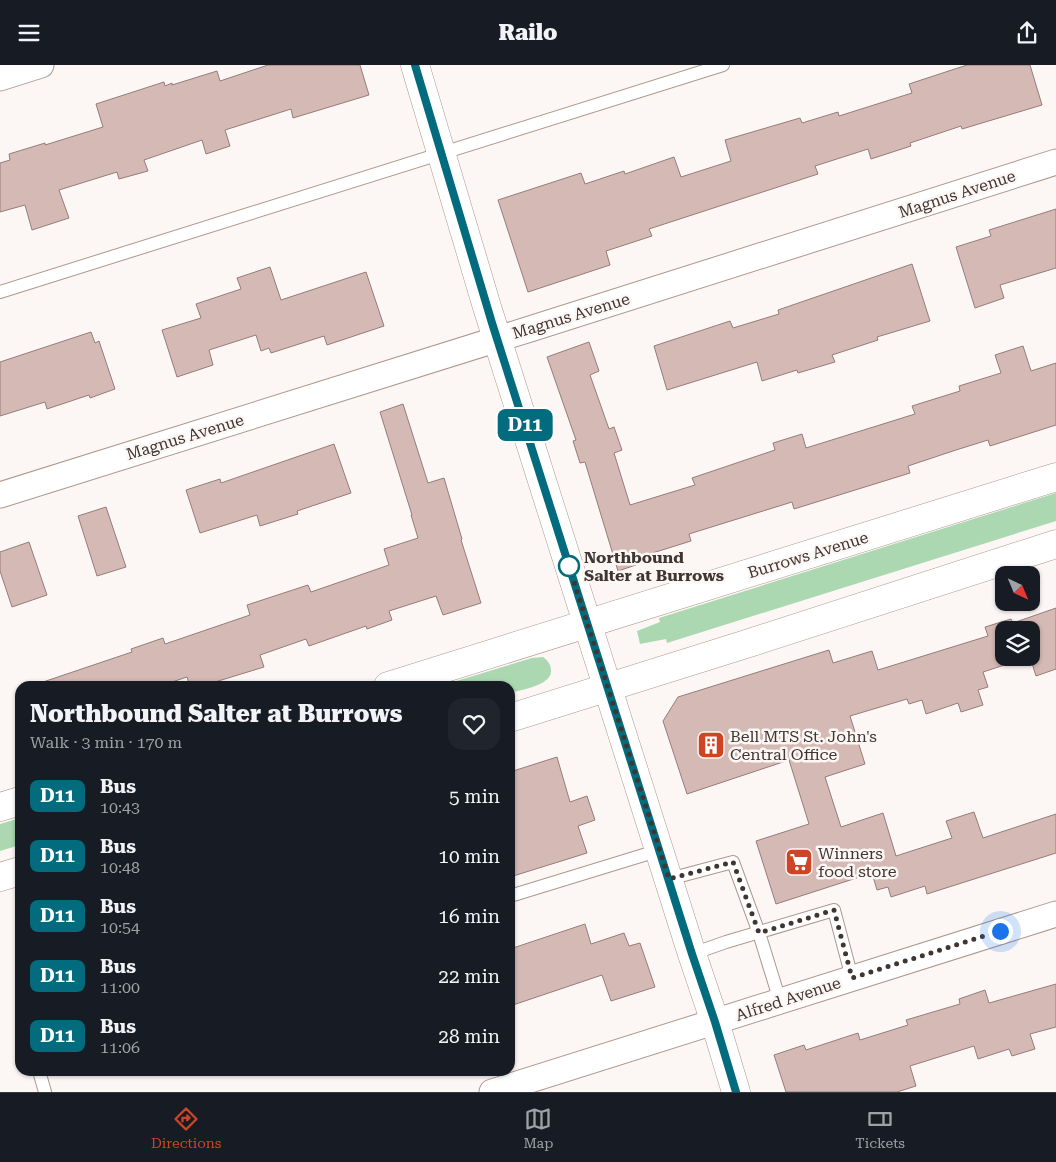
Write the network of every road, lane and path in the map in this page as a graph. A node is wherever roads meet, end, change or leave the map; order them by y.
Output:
1 (41, 65) edge
2 (415, 65) edge
3 (723, 65) edge
4 (0, 78) edge
5 (441, 155) junction
6 (1056, 162) edge
7 (0, 293) edge
8 (498, 339) junction
9 (1056, 477) edge
10 (0, 495) edge
11 (1056, 544) edge
12 (587, 623) junction
13 (404, 681) edge
14 (608, 687) junction
15 (515, 716) edge
16 (15, 802) edge
17 (0, 807) edge
18 (660, 850) junction
19 (15, 872) edge
20 (0, 877) edge
21 (669, 879) junction
22 (515, 894) edge
23 (1056, 914) edge
24 (759, 933) junction
25 (692, 954) junction
26 (852, 978) junction
27 (780, 1001) junction
28 (715, 1022) junction
29 (40, 1076) edge
30 (45, 1092) edge
31 (492, 1092) edge
32 (736, 1092) edge

1 - 4 street
2 - 5 street
3 - 5 lane
5 - 7 lane
5 - 8 street
6 - 8 street, Magnus Avenue
8 - 10 street, Magnus Avenue
8 - 12 street
9 - 12 street, Burrows Avenue
11 - 14 street
12 - 13 street, Burrows Avenue
12 - 14 street
14 - 15 street
14 - 18 street
16 - 17 street
18 - 21 street
18 - 22 lane
19 - 20 street
21 - 24 lane
21 - 25 street
23 - 26 street, Alfred Avenue
24 - 25 lane
24 - 26 lane
24 - 27 lane
25 - 28 street
26 - 27 street, Alfred Avenue
27 - 28 street, Alfred Avenue
28 - 31 street, Alfred Avenue
28 - 32 street
29 - 30 lane

